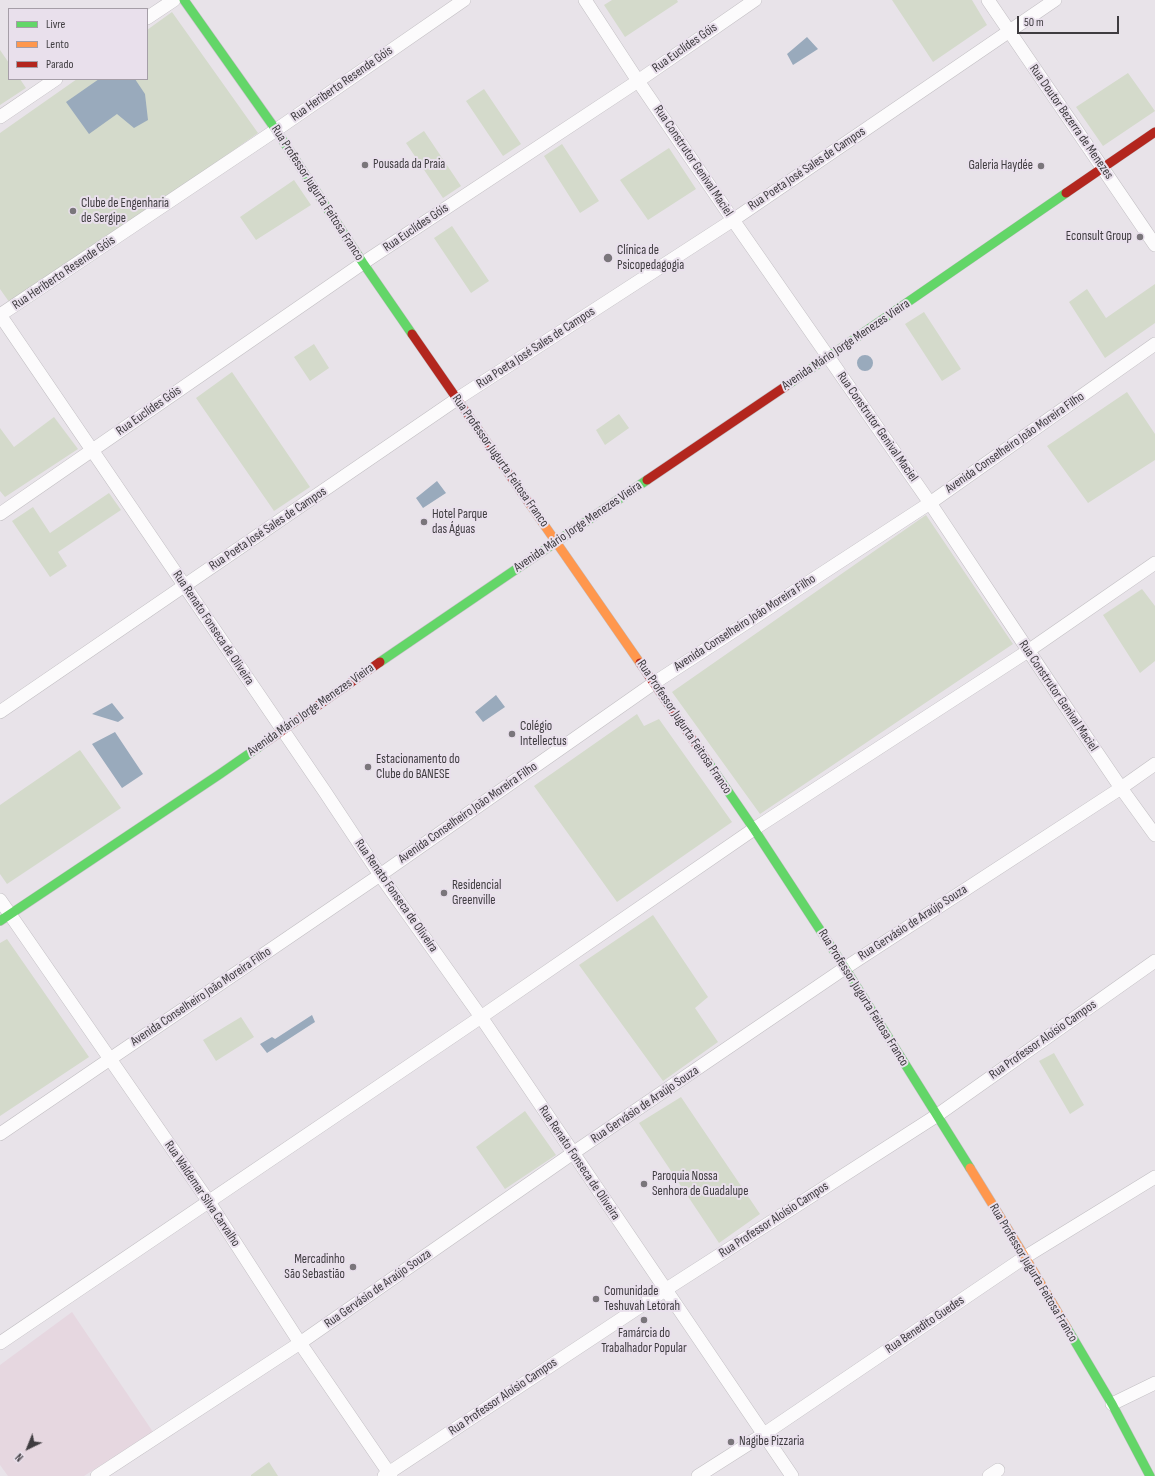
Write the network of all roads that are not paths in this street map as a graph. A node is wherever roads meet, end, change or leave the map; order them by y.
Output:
1 (174, 0) edge
2 (184, 0) edge
3 (464, 0) edge
4 (585, 0) edge
5 (755, 0) edge
6 (988, 0) edge
7 (1055, 0) edge
8 (148, 17) edge
9 (1009, 32) junction
10 (55, 80) edge
11 (638, 81) junction
12 (0, 117) edge
13 (276, 130) junction
14 (1155, 132) edge
15 (1103, 168) junction
16 (733, 220) junction
17 (1155, 245) edge
18 (363, 264) junction
19 (0, 315) edge
20 (1155, 344) edge
21 (829, 357) junction
22 (457, 399) junction
23 (93, 449) junction
24 (930, 503) junction
25 (0, 514) edge
26 (556, 541) junction
27 (1155, 563) edge
28 (184, 586) junction
29 (1028, 651) junction
30 (654, 683) junction
31 (0, 712) edge
32 (282, 730) junction
33 (1155, 764) edge
34 (1121, 788) junction
35 (754, 829) junction
36 (1155, 835) edge
37 (380, 875) junction
38 (0, 900) edge
39 (5, 918) edge
40 (1155, 962) edge
41 (845, 968) junction
42 (481, 1017) junction
43 (110, 1059) junction
44 (936, 1116) junction
45 (0, 1134) edge
46 (573, 1153) junction
47 (1155, 1177) edge
48 (209, 1202) junction
49 (1025, 1257) junction
50 (665, 1290) junction
51 (0, 1343) edge
52 (300, 1343) junction
53 (1155, 1383) edge
54 (1112, 1404) junction
55 (764, 1434) junction
56 (388, 1475) edge
57 (97, 1476) edge
58 (698, 1476) edge
59 (792, 1476) edge
60 (1150, 1476) edge

1 - 8 street
2 - 13 street, Rua Professor Jugurta Feitosa Franco
3 - 13 street, Rua Heriberto Resende Góis
4 - 11 street, Rua Construtor Genival Maciel
5 - 11 street, Rua Euclídes Góis
6 - 9 street, Rua Doutor Bezerra de Menezes
7 - 9 street, Rua Poeta José Sales de Campos
9 - 15 street, Rua Doutor Bezerra de Menezes
9 - 16 street, Rua Poeta José Sales de Campos
10 - 12 street
11 - 16 street, Rua Construtor Genival Maciel
11 - 18 street, Rua Euclídes Góis
13 - 18 street, Rua Professor Jugurta Feitosa Franco
13 - 19 street, Rua Heriberto Resende Góis
14 - 15 street, Avenida Mário Jorge Menezes Vieira
15 - 17 street, Rua Doutor Bezerra de Menezes
15 - 21 street, Avenida Mário Jorge Menezes Vieira
16 - 21 street, Rua Construtor Genival Maciel
16 - 22 street, Rua Poeta José Sales de Campos
18 - 22 street, Rua Professor Jugurta Feitosa Franco
18 - 23 street, Rua Euclídes Góis
19 - 23 street, Rua Renato Fonseca de Oliveira
20 - 24 street, Avenida Conselheiro João Moreira Filho
21 - 24 street, Rua Construtor Genival Maciel
21 - 26 street, Avenida Mário Jorge Menezes Vieira
22 - 26 street, Rua Professor Jugurta Feitosa Franco
22 - 28 street, Rua Poeta José Sales de Campos
23 - 25 street, Rua Euclídes Góis
23 - 28 street, Rua Renato Fonseca de Oliveira
24 - 29 street, Rua Construtor Genival Maciel
24 - 30 street, Avenida Conselheiro João Moreira Filho
26 - 30 street, Rua Professor Jugurta Feitosa Franco
26 - 32 street, Avenida Mário Jorge Menezes Vieira
27 - 29 street
28 - 31 street, Rua Poeta José Sales de Campos
28 - 32 street, Rua Renato Fonseca de Oliveira
29 - 34 street, Rua Construtor Genival Maciel
29 - 35 street
30 - 35 street, Rua Professor Jugurta Feitosa Franco
30 - 37 street, Avenida Conselheiro João Moreira Filho
32 - 37 street, Rua Renato Fonseca de Oliveira
32 - 39 street, Avenida Mário Jorge Menezes Vieira
33 - 34 street, Rua Gervásio de Araújo Souza
34 - 36 street, Rua Construtor Genival Maciel
34 - 41 street, Rua Gervásio de Araújo Souza
35 - 41 street, Rua Professor Jugurta Feitosa Franco
35 - 42 street
37 - 42 street, Rua Renato Fonseca de Oliveira
37 - 43 street, Avenida Conselheiro João Moreira Filho
38 - 39 street, Rua Waldemar Silva Carvalho
39 - 43 street, Rua Waldemar Silva Carvalho
40 - 44 street, Rua Professor Aloísio Campos
41 - 44 street, Rua Professor Jugurta Feitosa Franco
41 - 46 street, Rua Gervásio de Araújo Souza
42 - 46 street, Rua Renato Fonseca de Oliveira
42 - 48 street
43 - 45 street, Avenida Conselheiro João Moreira Filho
43 - 48 street, Rua Waldemar Silva Carvalho
44 - 49 street, Rua Professor Jugurta Feitosa Franco
44 - 50 street, Rua Professor Aloísio Campos
46 - 50 street, Rua Renato Fonseca de Oliveira
46 - 52 street, Rua Gervásio de Araújo Souza
47 - 49 street, Rua Benedito Guedes
48 - 51 street
48 - 52 street, Rua Waldemar Silva Carvalho
49 - 54 street, Rua Professor Jugurta Feitosa Franco
49 - 55 street, Rua Benedito Guedes
50 - 55 street, Rua Renato Fonseca de Oliveira
50 - 56 street, Rua Professor Aloísio Campos
52 - 56 street, Rua Waldemar Silva Carvalho
52 - 57 street, Rua Gervásio de Araújo Souza
53 - 54 street
54 - 60 street, Rua Professor Jugurta Feitosa Franco
55 - 58 street, Rua Benedito Guedes
55 - 59 street, Rua Renato Fonseca de Oliveira

